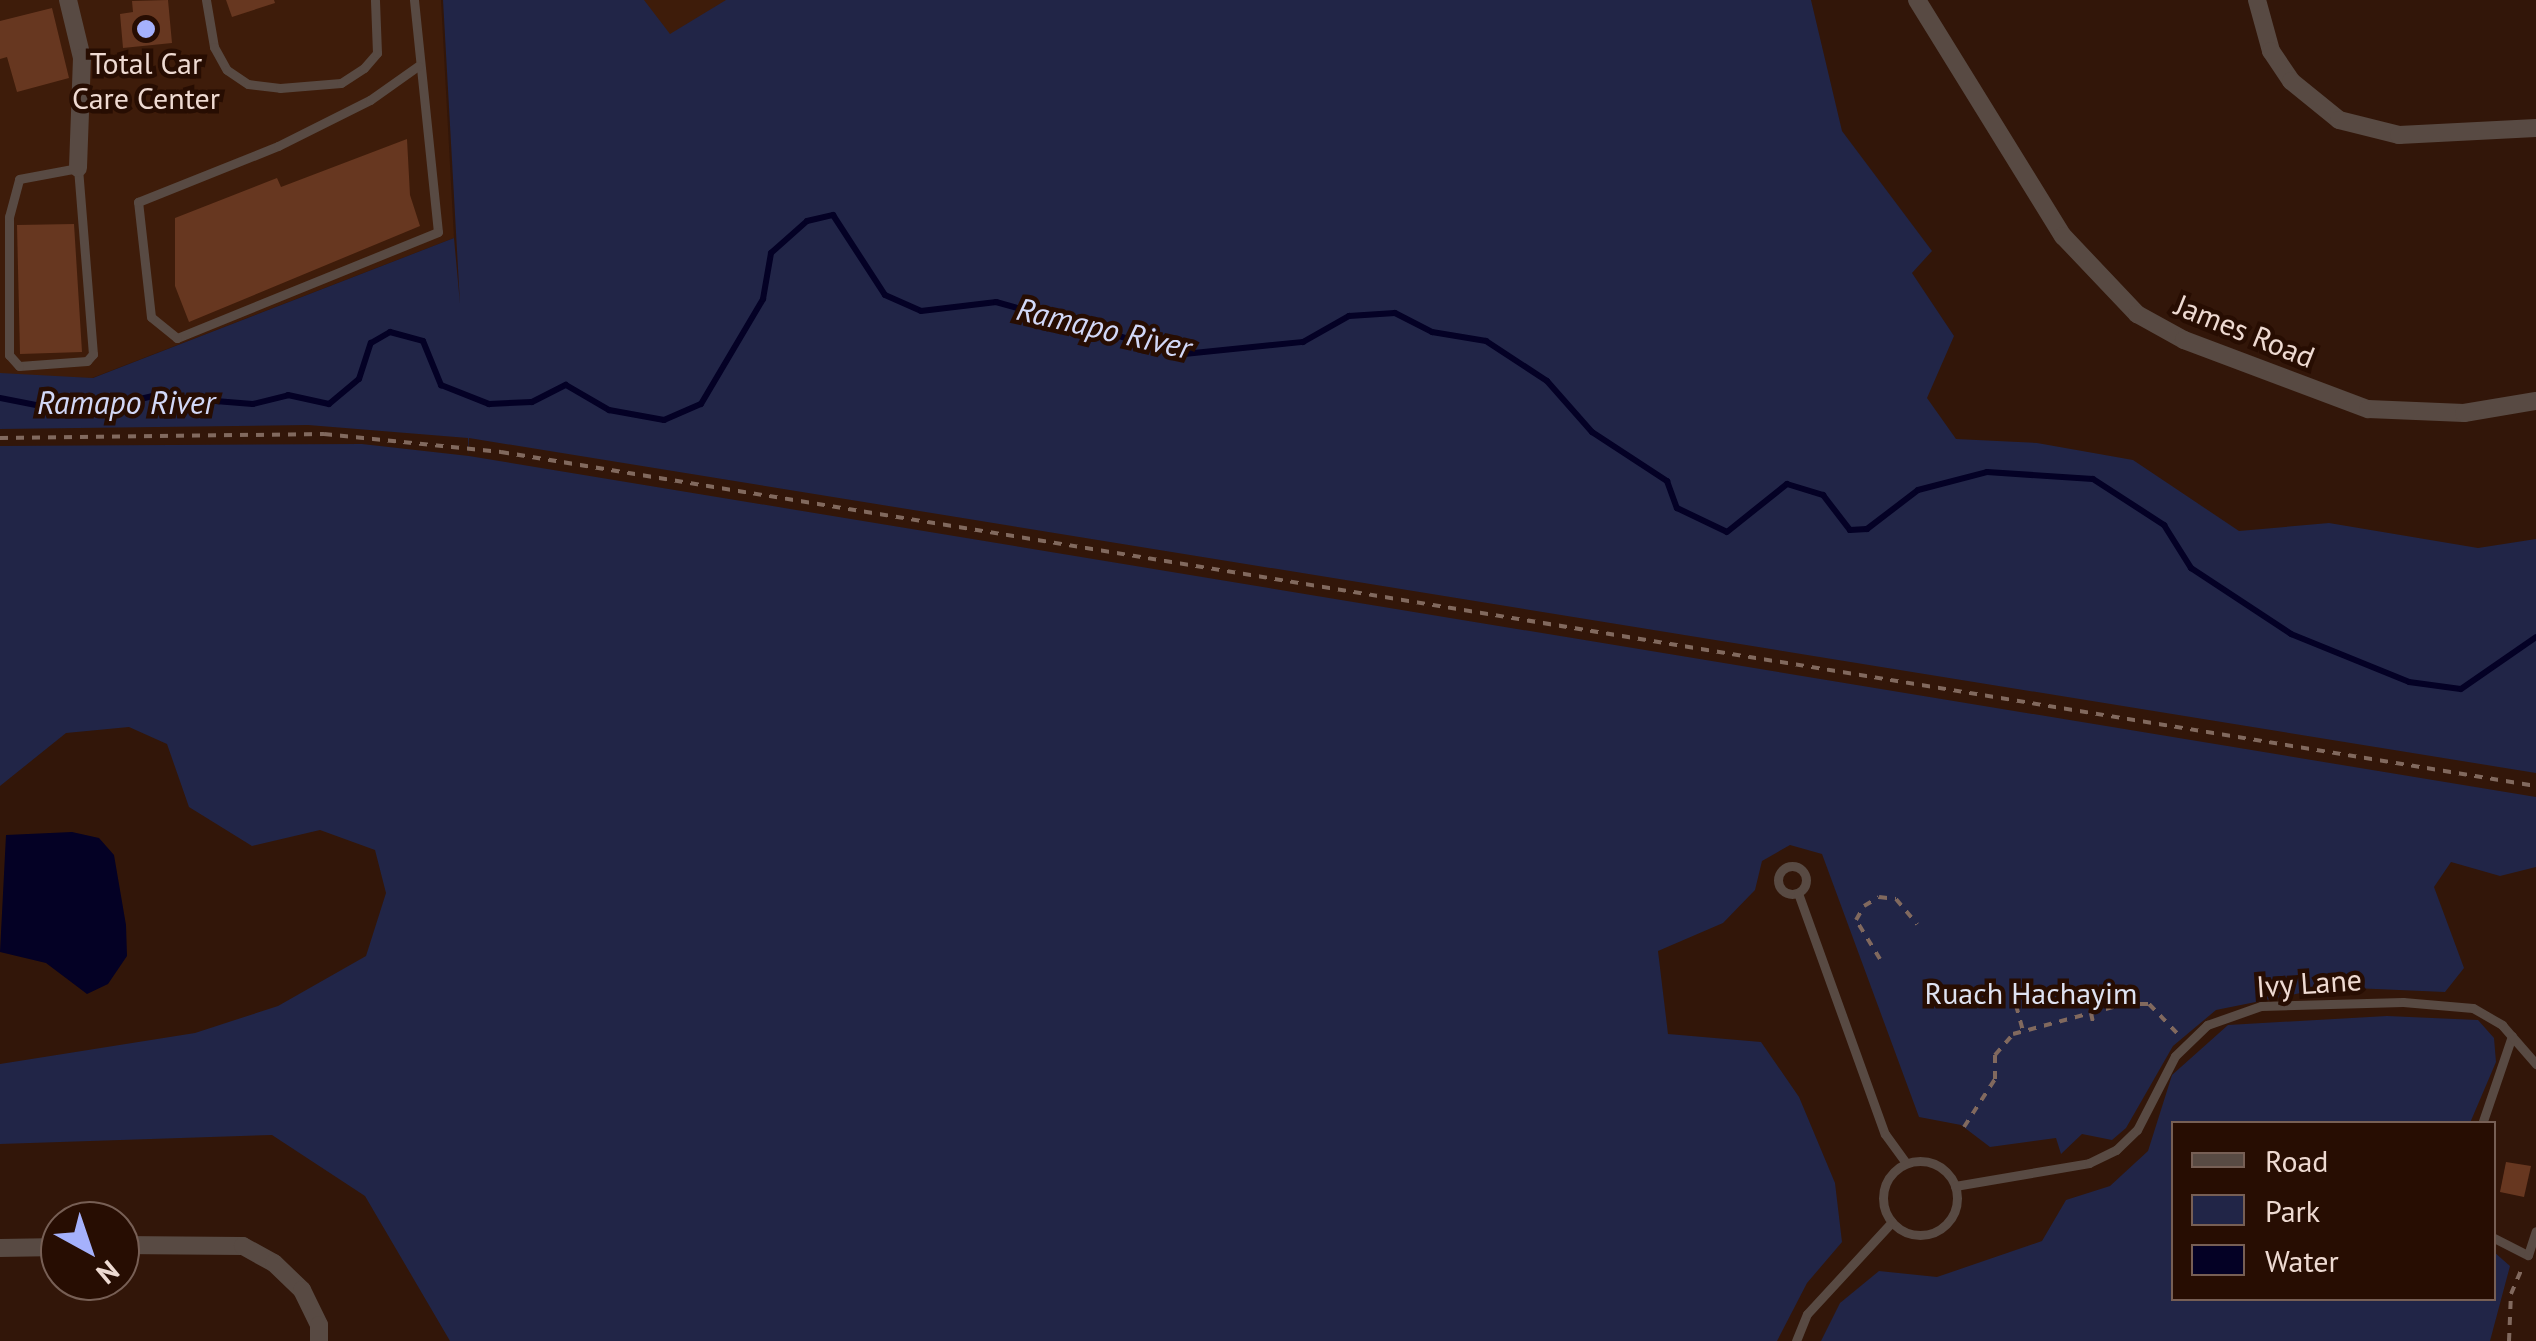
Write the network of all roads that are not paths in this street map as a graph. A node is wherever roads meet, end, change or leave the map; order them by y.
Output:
1 (68, 0) edge
2 (206, 0) edge
3 (375, 0) edge
4 (414, 0) edge
5 (1916, 0) edge
6 (2257, 0) edge
7 (418, 66) junction
8 (2536, 128) edge
9 (78, 168) junction
10 (2536, 401) edge
11 (1798, 893) dead end
12 (2512, 1036) junction
13 (2536, 1064) edge
14 (2483, 1121) edge
15 (1906, 1164) junction
16 (1955, 1186) junction
17 (1892, 1222) junction
18 (2536, 1231) edge
19 (2496, 1239) edge
20 (140, 1245) edge
21 (40, 1247) edge
22 (0, 1248) edge
23 (320, 1341) edge
24 (1796, 1341) edge

1 - 9 street
2 - 3 lane
4 - 7 lane
5 - 10 street, James Road
6 - 8 street
7 - 7 lane
9 - 9 lane
11 - 15 lane
12 - 13 lane, Ivy Lane
12 - 14 lane
12 - 16 lane, Ivy Lane
15 - 16 lane
15 - 17 lane
16 - 17 lane
17 - 24 lane
18 - 19 lane
20 - 23 street
21 - 22 street

